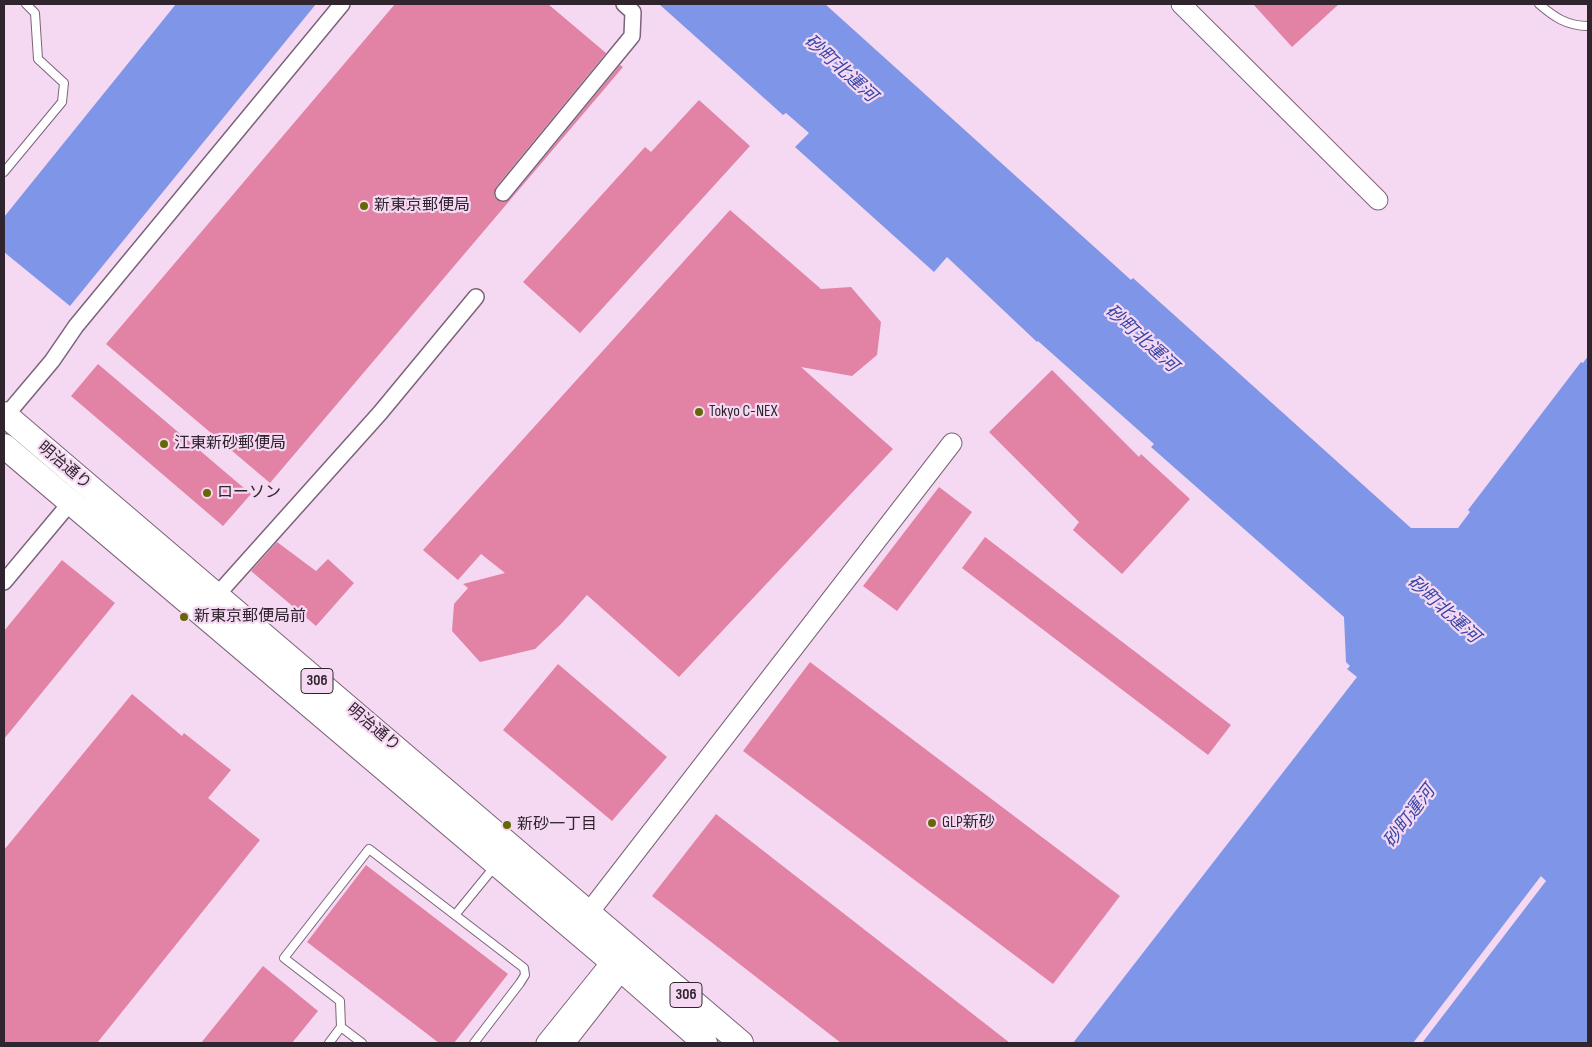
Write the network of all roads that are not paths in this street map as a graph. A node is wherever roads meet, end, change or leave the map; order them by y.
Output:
1 (26, 4) edge
2 (342, 4) edge
3 (624, 4) edge
4 (1180, 4) edge
5 (1539, 4) edge
6 (1588, 26) edge
7 (4, 172) edge
8 (503, 194) dead end
9 (1378, 200) dead end
10 (476, 297) dead end
11 (4, 416) edge
12 (952, 443) dead end
13 (4, 446) edge
14 (70, 503) junction
15 (4, 582) edge
16 (216, 595) junction
17 (496, 865) junction
18 (455, 915) junction
19 (582, 922) junction
20 (621, 959) junction
21 (341, 1027) junction
22 (329, 1043) edge
23 (362, 1043) edge
24 (474, 1043) edge
25 (546, 1043) edge
26 (565, 1043) edge
27 (705, 1043) edge
28 (741, 1043) edge

1 - 7 lane
2 - 11 street
3 - 8 street
4 - 9 street
5 - 6 lane
10 - 16 street
11 - 16 main road, 明治通り / 306
12 - 19 street
13 - 14 main road, 明治通り / 306
14 - 15 street
14 - 17 main road, 明治通り / 306
16 - 19 main road, 明治通り / 306
17 - 18 lane
17 - 19 main road, 明治通り / 306
18 - 21 lane
18 - 24 lane
19 - 20 main road, 明治通り / 306
20 - 25 street
20 - 26 street
20 - 27 main road, 明治通り / 306
20 - 28 main road, 明治通り / 306
21 - 22 lane
21 - 23 lane

